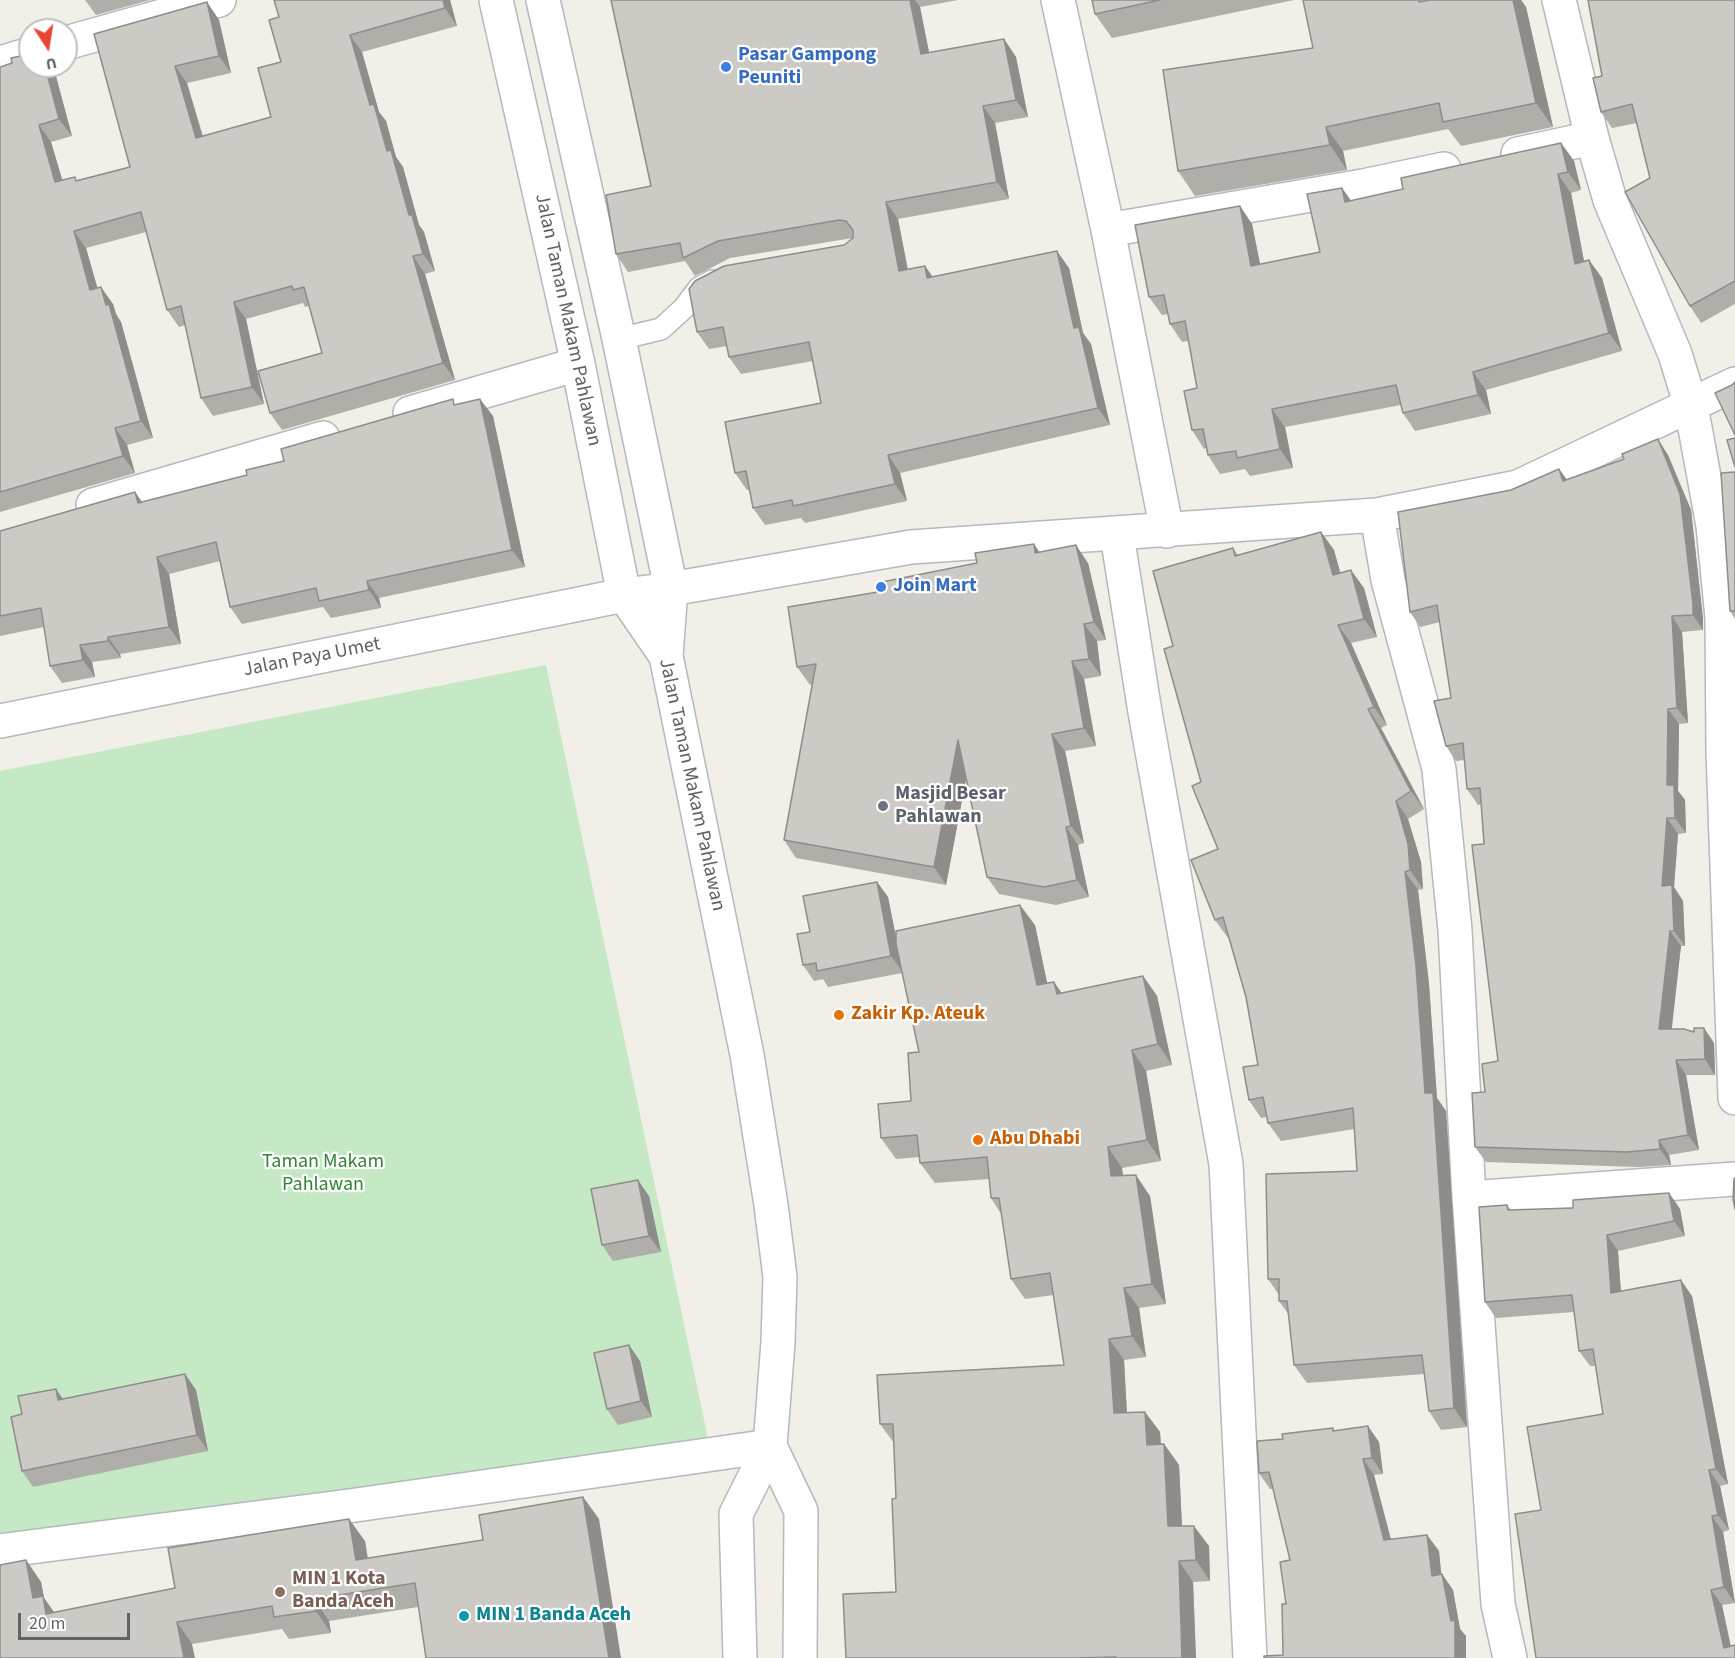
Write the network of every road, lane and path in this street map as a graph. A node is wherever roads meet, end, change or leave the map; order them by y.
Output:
1 (219, 0) edge
2 (496, 0) edge
3 (543, 0) edge
4 (1058, 0) edge
5 (1559, 0) edge
6 (78, 40) edge
7 (18, 58) edge
8 (0, 63) edge
9 (1592, 138) junction
10 (1108, 230) junction
11 (596, 235) junction
12 (550, 243) junction
13 (732, 271) edge
14 (619, 339) junction
15 (578, 364) junction
16 (1735, 384) edge
17 (1691, 406) junction
18 (385, 420) edge
19 (351, 430) edge
20 (68, 513) edge
21 (1377, 515) junction
22 (1167, 531) junction
23 (1117, 535) junction
24 (671, 589) junction
25 (624, 595) junction
26 (666, 656) junction
27 (0, 721) edge
28 (1735, 1098) edge
29 (1735, 1179) edge
30 (1469, 1198) junction
31 (770, 1446) junction
32 (0, 1551) edge
33 (740, 1658) edge
34 (800, 1658) edge
35 (1250, 1658) edge
36 (1510, 1658) edge

1 - 6 street
2 - 12 street, Jalan Taman Makam Pahlawan
3 - 11 street
4 - 10 street
5 - 9 street
7 - 8 street
9 - 10 street
9 - 17 street
10 - 22 street
11 - 12 street
11 - 14 street
12 - 15 street, Jalan Taman Makam Pahlawan
13 - 14 lane
14 - 24 street
15 - 18 street
15 - 25 street, Jalan Taman Makam Pahlawan
16 - 17 street, Jalan Paya Umet
17 - 21 street, Jalan Paya Umet
17 - 28 street
19 - 20 street
21 - 22 street, Jalan Paya Umet
21 - 30 street
22 - 23 street, Jalan Paya Umet
23 - 24 street, Jalan Paya Umet
23 - 35 street
24 - 25 street, Jalan Paya Umet
24 - 26 street
25 - 26 street, Jalan Taman Makam Pahlawan
25 - 27 street, Jalan Paya Umet
26 - 31 street, Jalan Taman Makam Pahlawan
29 - 30 street
30 - 36 street
31 - 32 street
31 - 33 street, Jalan Taman Makam Pahlawan
31 - 34 street, Jalan Taman Makam Pahlawan

